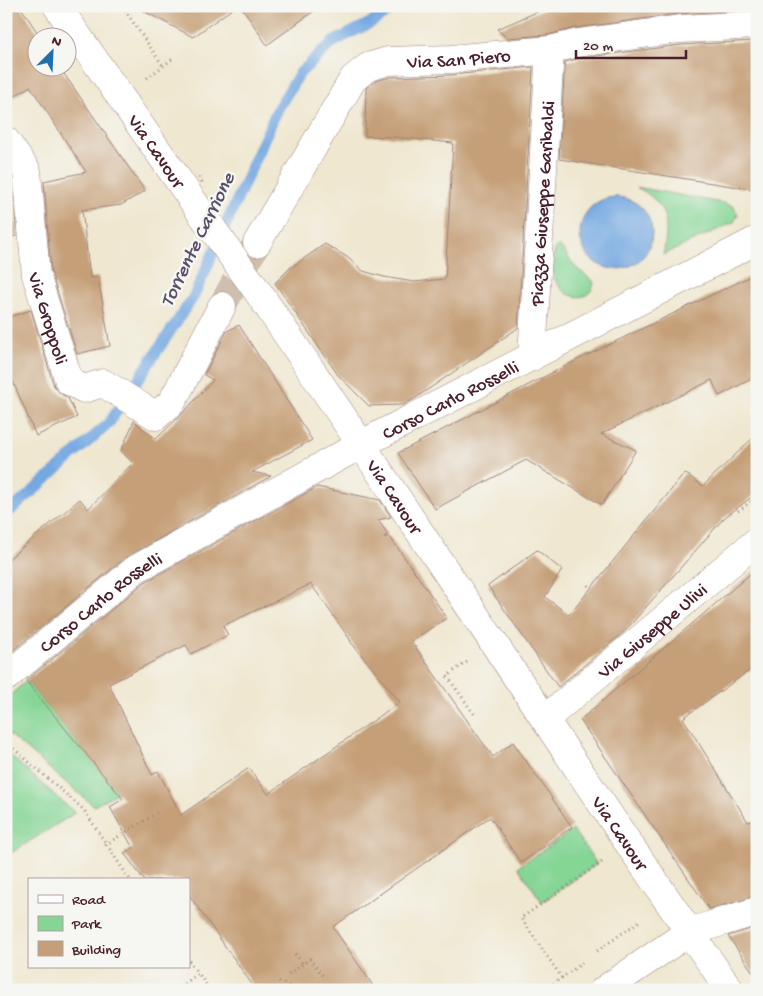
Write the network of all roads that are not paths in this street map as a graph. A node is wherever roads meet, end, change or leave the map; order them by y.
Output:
1 (57, 6) edge
2 (757, 25) edge
3 (550, 50) junction
4 (6, 141) edge
5 (757, 240) edge
6 (257, 243) tunnel mouth
7 (222, 306) tunnel mouth
8 (532, 357) junction
9 (362, 444) junction
10 (757, 541) edge
11 (6, 676) edge
12 (545, 719) junction
13 (757, 910) edge
14 (689, 932) junction
15 (604, 990) edge
16 (730, 990) edge

1 - 9 street, Via Cavour, bridge
2 - 3 street, Via San Piero
3 - 6 street, Via San Piero
3 - 8 street, Piazza Giuseppe Garibaldi
4 - 7 street, Via Groppoli
5 - 8 street, Corso Carlo Rosselli
8 - 9 street, Corso Carlo Rosselli
9 - 11 street, Corso Carlo Rosselli
9 - 12 street, Via Cavour
10 - 12 street, Via Giuseppe Ulivi
12 - 14 street, Via Cavour
13 - 14 street
14 - 15 street
14 - 16 street, Via Cavour

